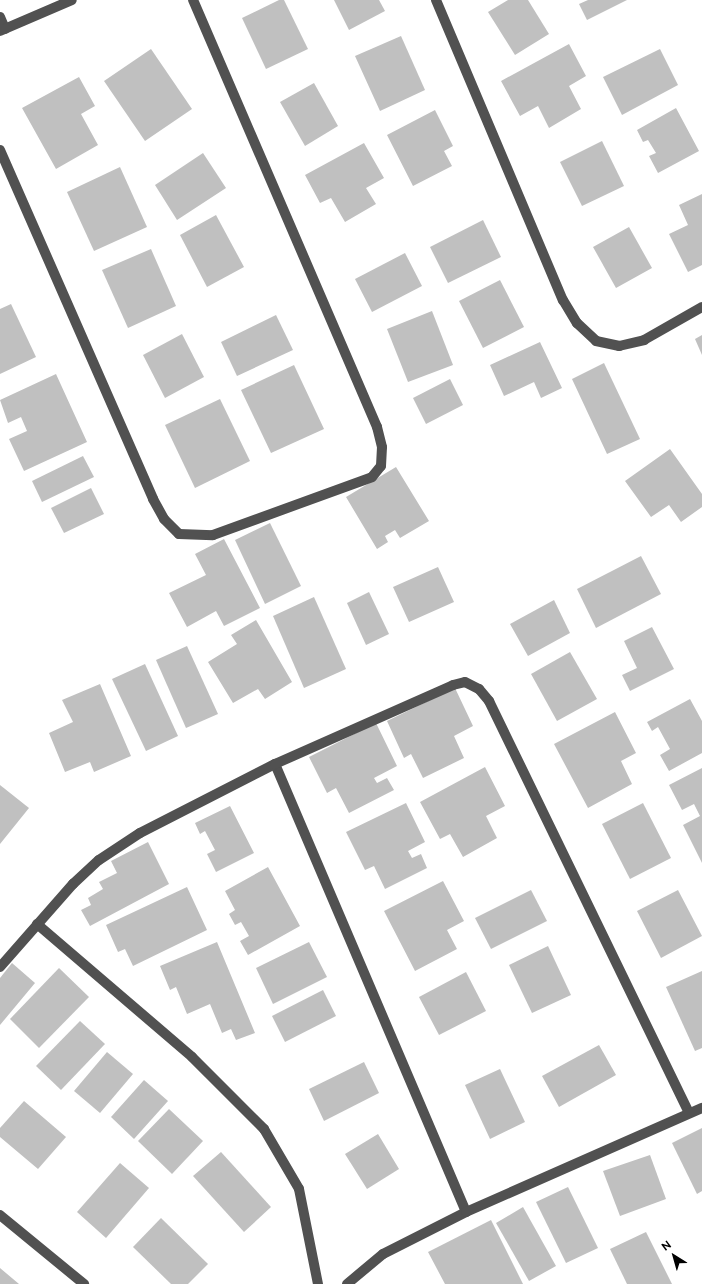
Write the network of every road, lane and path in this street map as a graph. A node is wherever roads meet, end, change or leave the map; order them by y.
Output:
1 (72, 0) edge
2 (193, 0) edge
3 (436, 0) edge
4 (0, 16) edge
5 (3, 30) edge
6 (0, 150) edge
7 (702, 307) edge
8 (275, 764) junction
9 (37, 924) junction
10 (0, 967) edge
11 (702, 1108) edge
12 (689, 1113) junction
13 (466, 1212) junction
14 (0, 1215) edge
15 (84, 1284) edge
16 (318, 1284) edge
17 (347, 1284) edge

1 - 5 street
2 - 6 street
3 - 7 street
4 - 5 street
8 - 9 street
8 - 12 street
8 - 13 street
9 - 10 street
9 - 16 street
11 - 12 street
12 - 13 street
13 - 17 street
14 - 15 street

